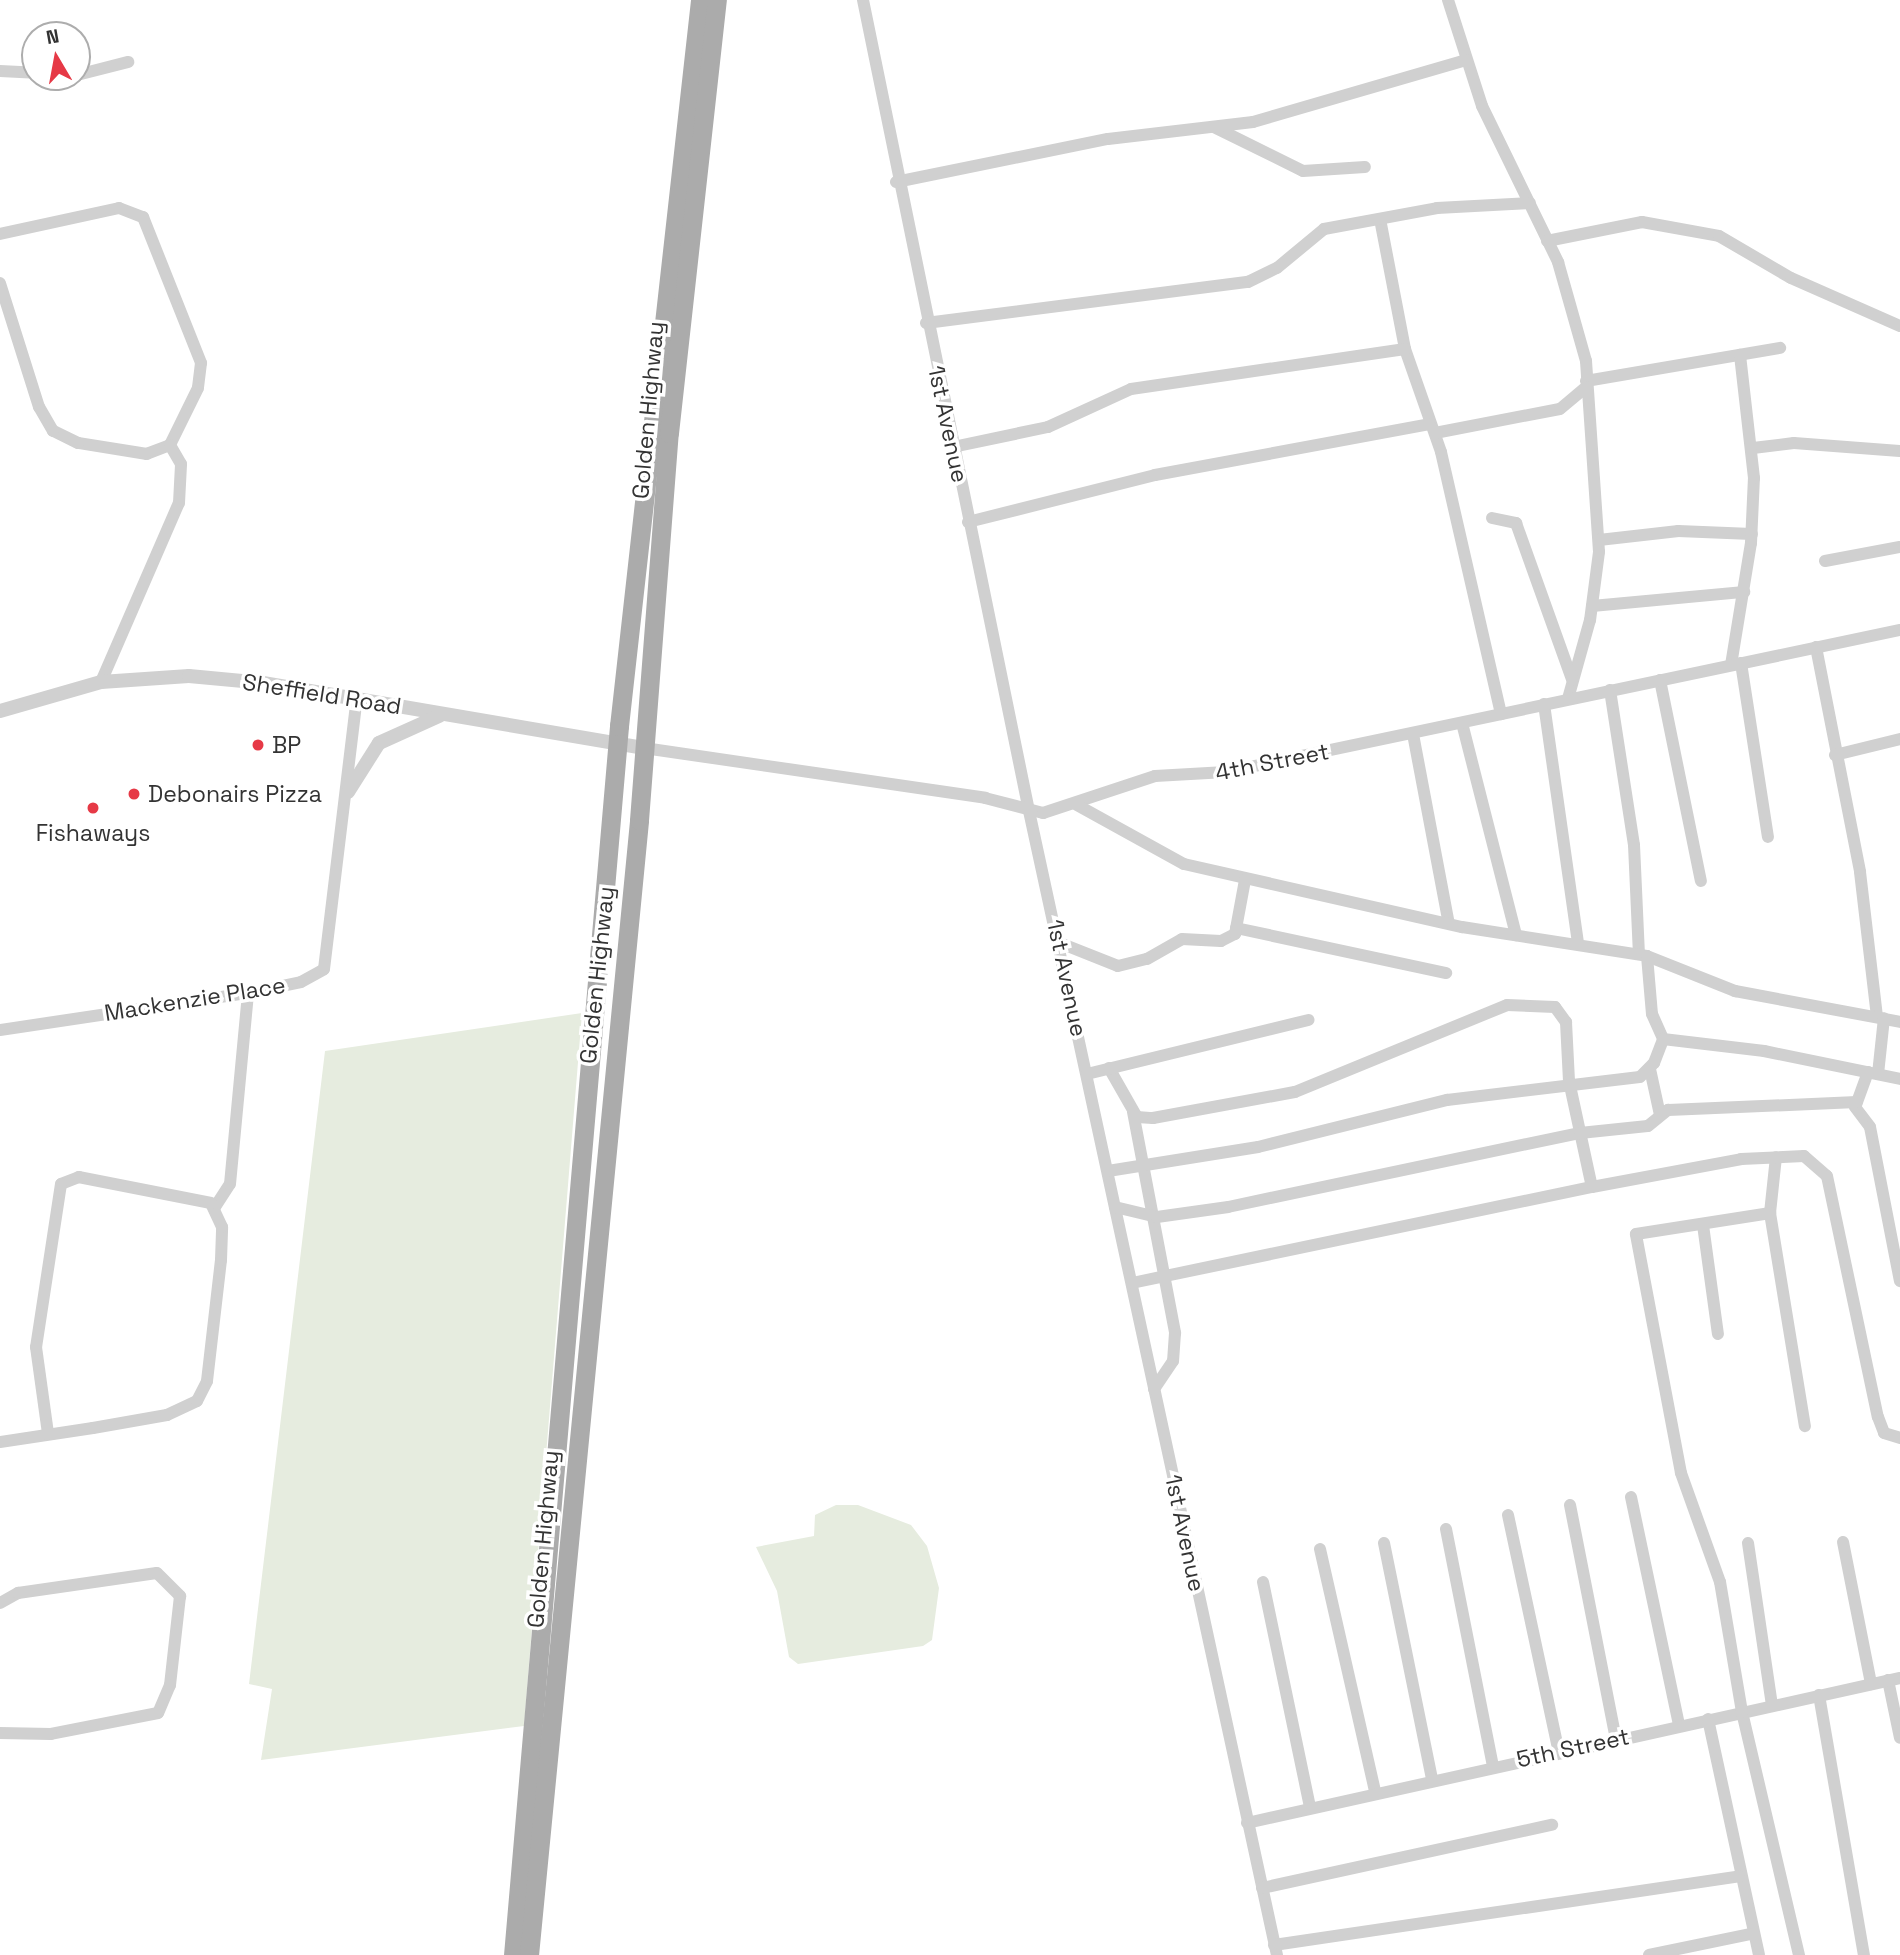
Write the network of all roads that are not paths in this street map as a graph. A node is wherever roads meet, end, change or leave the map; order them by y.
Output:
1 (700, 0) edge
2 (717, 0) edge
3 (863, 0) edge
4 (1448, 0) edge
5 (1466, 60) junction
6 (128, 62) dead end
7 (0, 71) edge
8 (91, 71) edge
9 (21, 72) edge
10 (1213, 127) junction
11 (1365, 167) dead end
12 (896, 182) junction
13 (1530, 203) junction
14 (1380, 219) junction
15 (0, 234) edge
16 (1547, 241) junction
17 (0, 283) edge
18 (926, 323) junction
19 (1900, 326) edge
20 (1780, 348) dead end
21 (1405, 349) junction
22 (1740, 355) junction
23 (1586, 384) junction
24 (1432, 428) junction
25 (170, 445) junction
26 (953, 447) junction
27 (1753, 448) junction
28 (1900, 451) edge
29 (1492, 517) dead end
30 (968, 522) junction
31 (1752, 534) junction
32 (1599, 540) junction
33 (1900, 547) edge
34 (1825, 561) dead end
35 (1744, 592) junction
36 (1592, 606) junction
37 (1900, 630) edge
38 (1816, 648) junction
39 (1736, 664) junction
40 (1572, 679) junction
41 (1660, 680) junction
42 (101, 682) junction
43 (1610, 690) junction
44 (357, 698) junction
45 (1567, 699) junction
46 (1544, 704) junction
47 (0, 711) edge
48 (1501, 713) junction
49 (444, 715) junction
50 (1462, 723) junction
51 (1413, 734) junction
52 (1900, 739) edge
53 (618, 744) junction
54 (645, 748) junction
55 (1835, 755) junction
56 (348, 792) junction
57 (1077, 805) junction
58 (1029, 811) junction
59 (1768, 837) dead end
60 (1245, 880) junction
61 (1701, 881) dead end
62 (1450, 924) junction
63 (1236, 929) junction
64 (1516, 935) junction
65 (1060, 943) junction
66 (1578, 944) junction
67 (1643, 955) junction
68 (1446, 974) dead end
69 (248, 993) junction
70 (1880, 1017) junction
71 (1308, 1020) dead end
72 (1900, 1022) edge
73 (0, 1030) edge
74 (1663, 1039) junction
75 (1109, 1068) junction
76 (1650, 1069) junction
77 (1873, 1073) junction
78 (1087, 1074) junction
79 (1900, 1079) edge
80 (1569, 1081) junction
81 (1857, 1102) junction
82 (1133, 1112) junction
83 (1660, 1115) junction
84 (1580, 1133) junction
85 (1776, 1157) junction
86 (1141, 1166) junction
87 (1108, 1171) junction
88 (1592, 1187) junction
89 (215, 1207) junction
90 (1115, 1207) junction
91 (1770, 1213) junction
92 (1149, 1214) junction
93 (1703, 1225) junction
94 (1160, 1277) junction
95 (1900, 1281) edge
96 (1132, 1283) junction
97 (1718, 1334) dead end
98 (1154, 1389) junction
99 (1805, 1426) dead end
100 (48, 1434) junction
101 (1900, 1438) edge
102 (0, 1442) edge
103 (1631, 1497) dead end
104 (1570, 1505) dead end
105 (1508, 1515) dead end
106 (1446, 1529) dead end
107 (1843, 1542) dead end
108 (1384, 1543) dead end
109 (1748, 1543) dead end
110 (1320, 1549) dead end
111 (1263, 1582) dead end
112 (0, 1603) edge
113 (1894, 1679) edge
114 (1871, 1684) junction
115 (1819, 1695) junction
116 (1772, 1705) junction
117 (1742, 1712) junction
118 (1708, 1719) junction
119 (1679, 1725) junction
120 (0, 1733) edge
121 (1900, 1738) edge
122 (1616, 1739) junction
123 (1559, 1752) junction
124 (1493, 1766) junction
125 (1432, 1779) junction
126 (1375, 1792) junction
127 (1310, 1806) junction
128 (1247, 1823) junction
129 (1552, 1825) dead end
130 (1738, 1876) junction
131 (1262, 1888) junction
132 (1750, 1934) junction
133 (1276, 1950) edge
134 (513, 1955) edge
135 (529, 1955) edge
136 (1649, 1955) edge
137 (1759, 1955) edge
138 (1799, 1955) edge
139 (1864, 1955) edge

1 - 53 main road, Golden Highway
2 - 54 main road, Golden Highway
3 - 12 street, 1st Avenue
4 - 5 street
5 - 10 street
5 - 13 street
6 - 8 street
7 - 9 street
10 - 11 street
10 - 12 street
12 - 18 street, 1st Avenue
13 - 14 street
13 - 16 street
14 - 18 street
14 - 21 street
15 - 25 street
16 - 19 street
16 - 23 street
17 - 25 street
18 - 26 street, 1st Avenue
20 - 22 street
21 - 24 street
21 - 26 street
22 - 23 street
22 - 27 street
23 - 24 street
23 - 32 street
24 - 30 street
24 - 48 street
25 - 42 street
26 - 30 street, 1st Avenue
27 - 28 street
27 - 31 street
29 - 40 street
30 - 58 street, 1st Avenue
31 - 32 street
31 - 35 street
32 - 36 street
33 - 34 street
35 - 36 street
35 - 39 street
36 - 40 street
37 - 38 street, 4th Street
38 - 39 street, 4th Street
38 - 55 street
39 - 41 street, 4th Street
39 - 59 street
40 - 45 street
41 - 43 street, 4th Street
41 - 61 street
42 - 44 street, Sheffield Road
42 - 47 street, Sheffield Road
43 - 45 street, 4th Street
43 - 67 street
44 - 49 street, Sheffield Road
44 - 56 street, Mackenzie Place
45 - 46 street, 4th Street
46 - 48 street, 4th Street
46 - 66 street
48 - 50 street, 4th Street
49 - 53 street, Sheffield Road
49 - 56 street
50 - 51 street, 4th Street
50 - 64 street
51 - 57 street, 4th Street
51 - 62 street
52 - 55 street
53 - 54 street, Sheffield Road
53 - 134 main road, Golden Highway
54 - 58 street, 4th Street
54 - 135 main road, Golden Highway
55 - 70 street
56 - 69 street, Mackenzie Place
57 - 58 street, 4th Street
57 - 60 street
58 - 65 street, 1st Avenue
60 - 62 street
60 - 63 street
62 - 64 street
63 - 65 street
63 - 68 street
64 - 66 street
65 - 78 street, 1st Avenue
66 - 67 street
67 - 70 street
67 - 74 street
69 - 73 street, Mackenzie Place
69 - 89 street
70 - 72 street
70 - 77 street
71 - 75 street
74 - 76 street
74 - 77 street
75 - 78 street
75 - 82 street
76 - 80 street
76 - 83 street
77 - 79 street
77 - 81 street
78 - 87 street, 1st Avenue
80 - 82 street
80 - 84 street
80 - 86 street
81 - 83 street
81 - 95 street
82 - 86 street
83 - 84 street
84 - 88 street
84 - 92 street
85 - 88 street
85 - 91 street
85 - 101 street
86 - 87 street
86 - 92 street
87 - 90 street, 1st Avenue
88 - 94 street
89 - 100 street
89 - 100 street
90 - 92 street
90 - 96 street, 1st Avenue
91 - 93 street
91 - 99 street
92 - 94 street
93 - 97 street
93 - 117 street
94 - 96 street
94 - 98 street
96 - 98 street, 1st Avenue
98 - 128 street, 1st Avenue
100 - 102 street
103 - 119 street
104 - 122 street
105 - 123 street
106 - 124 street
107 - 114 street
108 - 125 street
109 - 116 street
110 - 126 street
111 - 127 street
112 - 120 street
113 - 114 street, 5th Street
113 - 121 street
114 - 115 street, 5th Street
115 - 116 street, 5th Street
115 - 139 street
116 - 117 street, 5th Street
117 - 118 street, 5th Street
117 - 138 street
118 - 119 street, 5th Street
118 - 130 street
119 - 122 street, 5th Street
122 - 123 street, 5th Street
123 - 124 street, 5th Street
124 - 125 street, 5th Street
125 - 126 street, 5th Street
126 - 127 street, 5th Street
127 - 128 street, 5th Street
128 - 131 street, 1st Avenue
129 - 131 street
130 - 132 street
130 - 133 street
131 - 133 street, 1st Avenue
132 - 136 street
132 - 137 street

